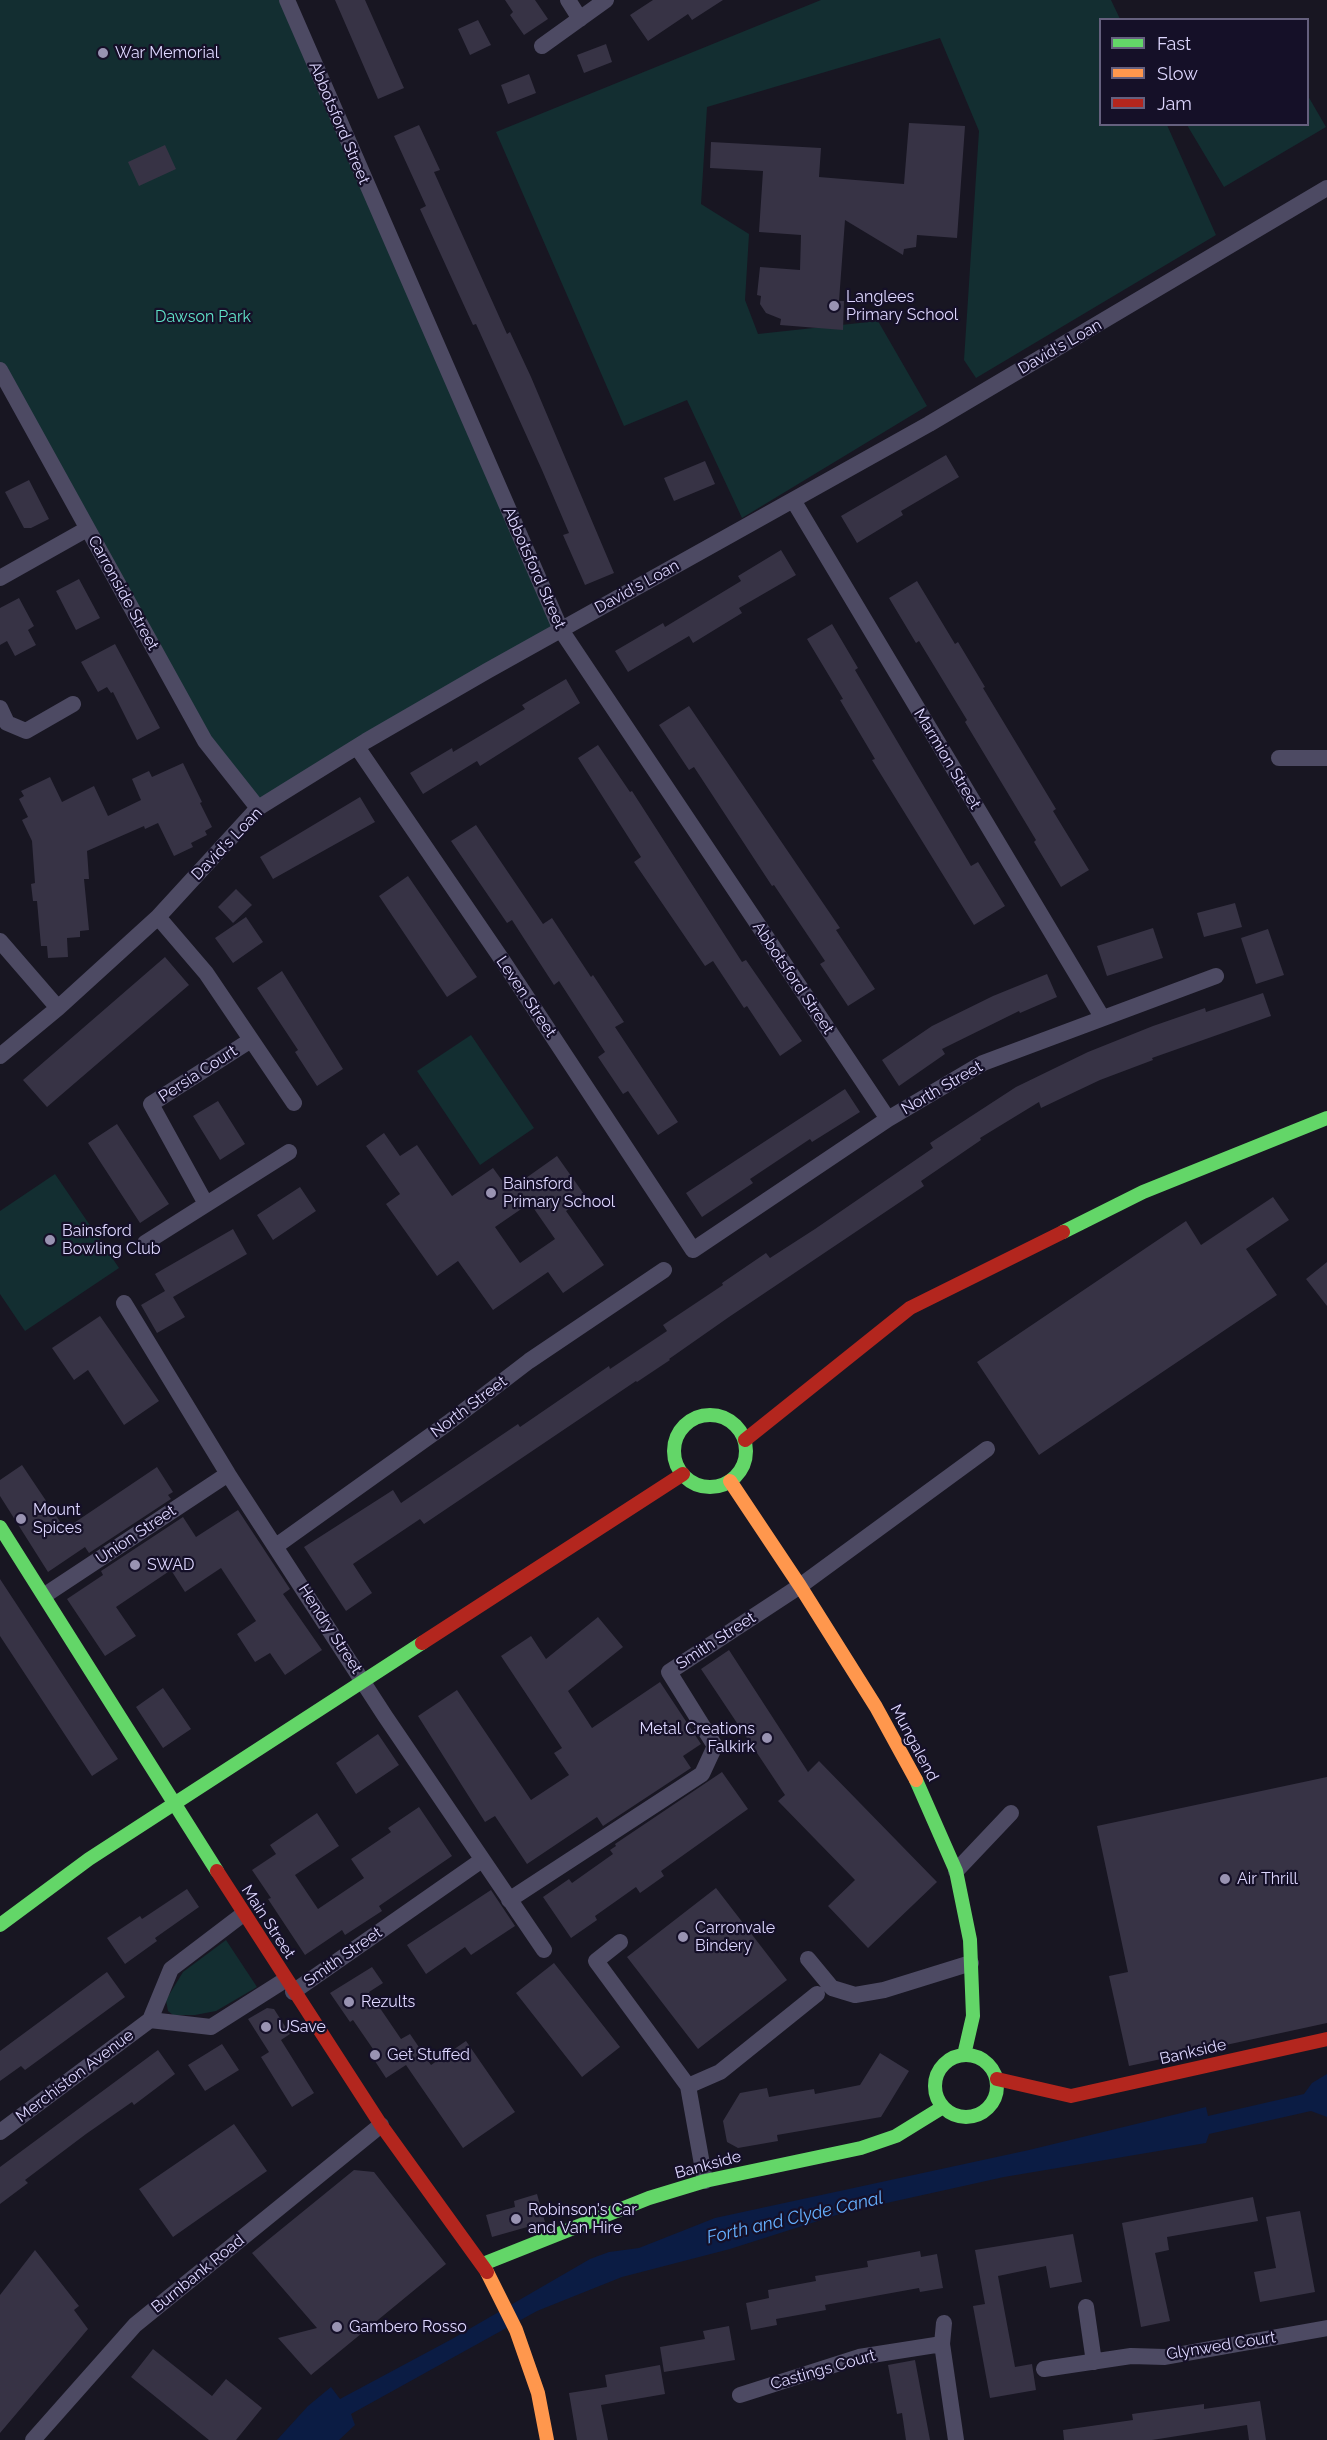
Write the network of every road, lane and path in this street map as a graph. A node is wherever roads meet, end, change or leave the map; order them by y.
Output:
1 (287, 0) edge
2 (567, 0) edge
3 (606, 0) edge
4 (580, 19) junction
5 (542, 46) dead end
6 (1327, 188) edge
7 (0, 370) edge
8 (793, 500) junction
9 (87, 529) junction
10 (0, 578) edge
11 (561, 630) junction
12 (73, 704) dead end
13 (0, 708) edge
14 (357, 747) junction
15 (1279, 758) dead end
16 (1327, 758) edge
17 (258, 808) junction
18 (158, 917) junction
19 (0, 941) edge
20 (1216, 976) dead end
21 (58, 1008) junction
22 (1102, 1017) junction
23 (251, 1040) junction
24 (0, 1056) edge
25 (294, 1103) dead end
26 (1327, 1118) edge
27 (888, 1119) junction
28 (289, 1152) dead end
29 (206, 1204) junction
30 (145, 1242) dead end
31 (693, 1250) joint
32 (664, 1270) dead end
33 (124, 1303) dead end
34 (745, 1440) junction
35 (987, 1449) dead end
36 (228, 1474) junction
37 (683, 1474) junction
38 (730, 1481) junction
39 (0, 1527) edge
40 (276, 1546) junction
41 (800, 1586) junction
42 (45, 1595) junction
43 (1011, 1813) dead end
44 (482, 1860) junction
45 (956, 1871) junction
46 (509, 1900) junction
47 (243, 1915) junction
48 (0, 1925) edge
49 (620, 1942) dead end
50 (544, 1950) dead end
51 (808, 1959) dead end
52 (971, 1963) junction
53 (289, 1986) junction
54 (817, 1994) dead end
55 (150, 2020) junction
56 (1327, 2039) edge
57 (964, 2055) junction
58 (997, 2079) junction
59 (688, 2086) junction
60 (943, 2107) junction
61 (381, 2125) junction
62 (0, 2132) edge
63 (705, 2181) junction
64 (483, 2264) junction
65 (1086, 2307) dead end
66 (944, 2323) dead end
67 (1327, 2328) edge
68 (942, 2344) junction
69 (1094, 2362) junction
70 (1044, 2369) dead end
71 (740, 2394) dead end
72 (33, 2440) edge
73 (547, 2440) edge
74 (956, 2440) edge

1 - 11 street, Abbotsford Street
2 - 4 street
3 - 4 street
4 - 5 street
6 - 8 street, David's Loan
7 - 9 street, Carronside Street
8 - 11 street, David's Loan
8 - 22 street, Marmion Street
9 - 10 street
9 - 17 street, Carronside Street
11 - 14 street, David's Loan
11 - 27 street, Abbotsford Street
12 - 13 street
14 - 17 street, David's Loan
14 - 31 street, Leven Street
15 - 16 street
17 - 18 street, David's Loan
18 - 21 street, David's Loan
18 - 23 street
19 - 21 street
20 - 22 street, North Street
21 - 24 street, David's Loan
22 - 27 street, North Street
23 - 25 street
23 - 29 street, Persia Court
26 - 34 main road
27 - 31 street, North Street
28 - 29 street
29 - 30 street
32 - 40 street, North Street
33 - 36 street, Hendry Street
34 - 37 main road
34 - 38 main road
35 - 41 street, Smith Street
36 - 40 street, Hendry Street
36 - 42 street, Union Street
37 - 38 main road
37 - 48 main road
38 - 41 main road, Mungalend
39 - 42 main road, Main Street
40 - 44 street, Hendry Street
41 - 45 main road, Mungalend
41 - 46 street, Smith Street
42 - 47 main road, Main Street
43 - 45 street
44 - 46 street, Hendry Street
44 - 53 street, Smith Street
45 - 52 main road, Mungalend
46 - 50 street, Hendry Street
47 - 53 main road, Main Street
47 - 55 street, Merchiston Avenue
49 - 59 street
51 - 52 street
52 - 57 main road, Mungalend
53 - 55 street, Merchiston Avenue
53 - 61 main road, Main Street
54 - 59 street
55 - 62 street, Merchiston Avenue
56 - 58 main road, Bankside
57 - 58 main road
57 - 60 main road
58 - 60 main road
59 - 63 street
60 - 63 main road, Bankside
61 - 64 main road, Main Street
61 - 72 street, Burnbank Road
63 - 64 main road, Bankside
64 - 73 main road, Main Street
65 - 69 street
66 - 68 street
67 - 69 street, Glynwed Court
68 - 71 street, Castings Court
68 - 74 street
69 - 70 street, Glynwed Court

